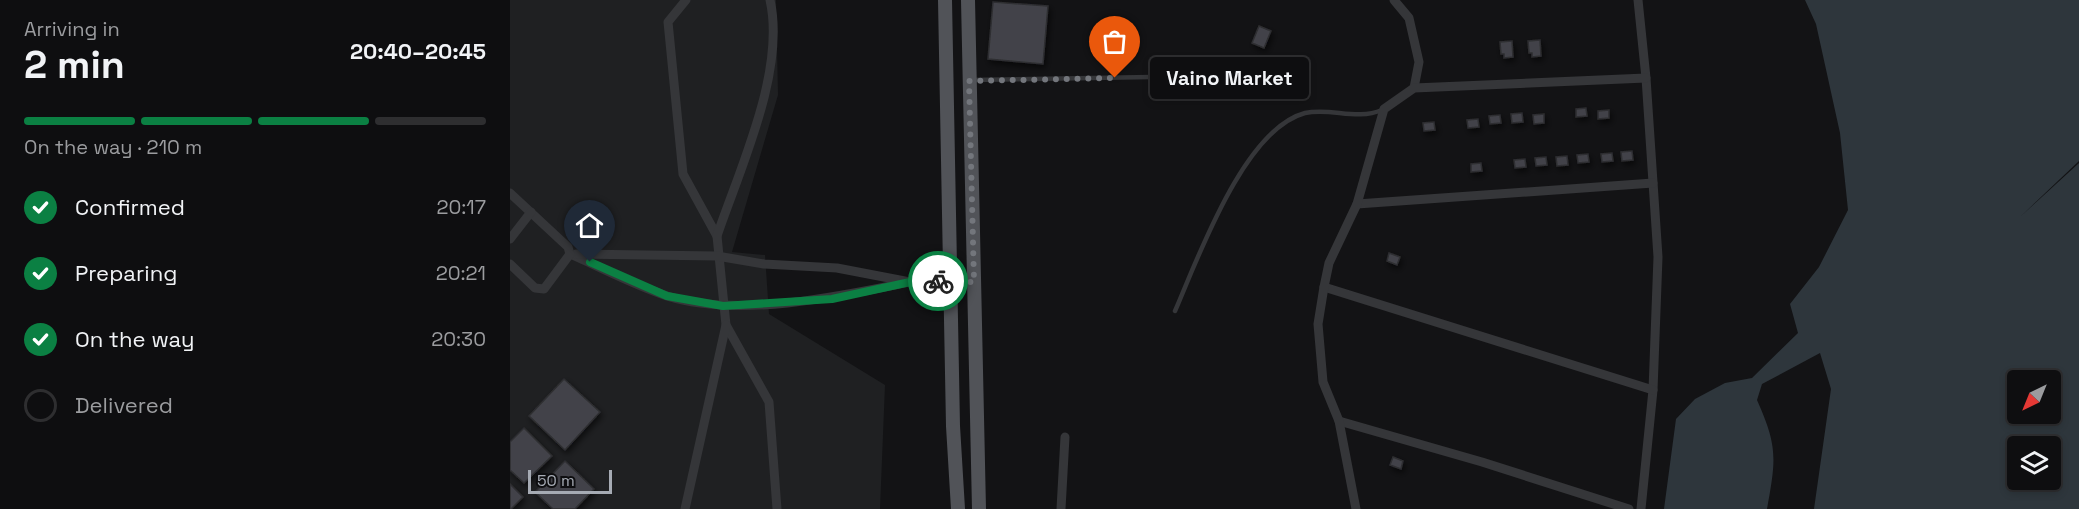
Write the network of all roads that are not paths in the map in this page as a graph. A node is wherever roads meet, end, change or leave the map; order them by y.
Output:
1 (686, 0) edge
2 (770, 0) edge
3 (945, 0) edge
4 (968, 0) edge
5 (1394, 0) edge
6 (1638, 0) edge
7 (1265, 69) dead end
8 (1646, 78) junction
9 (969, 81) junction
10 (1414, 88) junction
11 (1384, 109) junction
12 (1653, 183) junction
13 (510, 193) edge
14 (1357, 204) junction
15 (531, 212) junction
16 (717, 236) junction
17 (510, 239) edge
18 (570, 254) junction
19 (717, 256) junction
20 (510, 264) edge
21 (950, 281) junction
22 (910, 282) junction
23 (974, 282) junction
24 (1324, 287) junction
25 (723, 306) junction
26 (1175, 311) dead end
27 (726, 325) junction
28 (1653, 390) junction
29 (1339, 421) junction
30 (1065, 437) dead end
31 (685, 509) edge
32 (777, 509) edge
33 (958, 509) edge
34 (979, 509) edge
35 (1061, 509) edge
36 (1356, 509) edge
37 (1629, 509) edge
38 (1641, 509) edge

1 - 16 street
2 - 16 street
3 - 21 main road
4 - 9 main road
5 - 10 street
6 - 8 street
7 - 9 lane
8 - 10 street
8 - 12 street
9 - 23 main road
10 - 11 street
11 - 14 street
11 - 26 lane
12 - 14 street
12 - 28 street
13 - 15 street
14 - 24 street
15 - 17 street
15 - 18 street
16 - 19 street
18 - 19 street
18 - 20 street
18 - 25 street
19 - 22 street
19 - 25 street
21 - 22 street
21 - 23 main road
21 - 33 main road
22 - 25 street
23 - 34 main road
24 - 28 street
24 - 29 street
25 - 27 street
27 - 31 street
27 - 32 street
28 - 38 street
29 - 36 street
29 - 37 street
30 - 35 street

